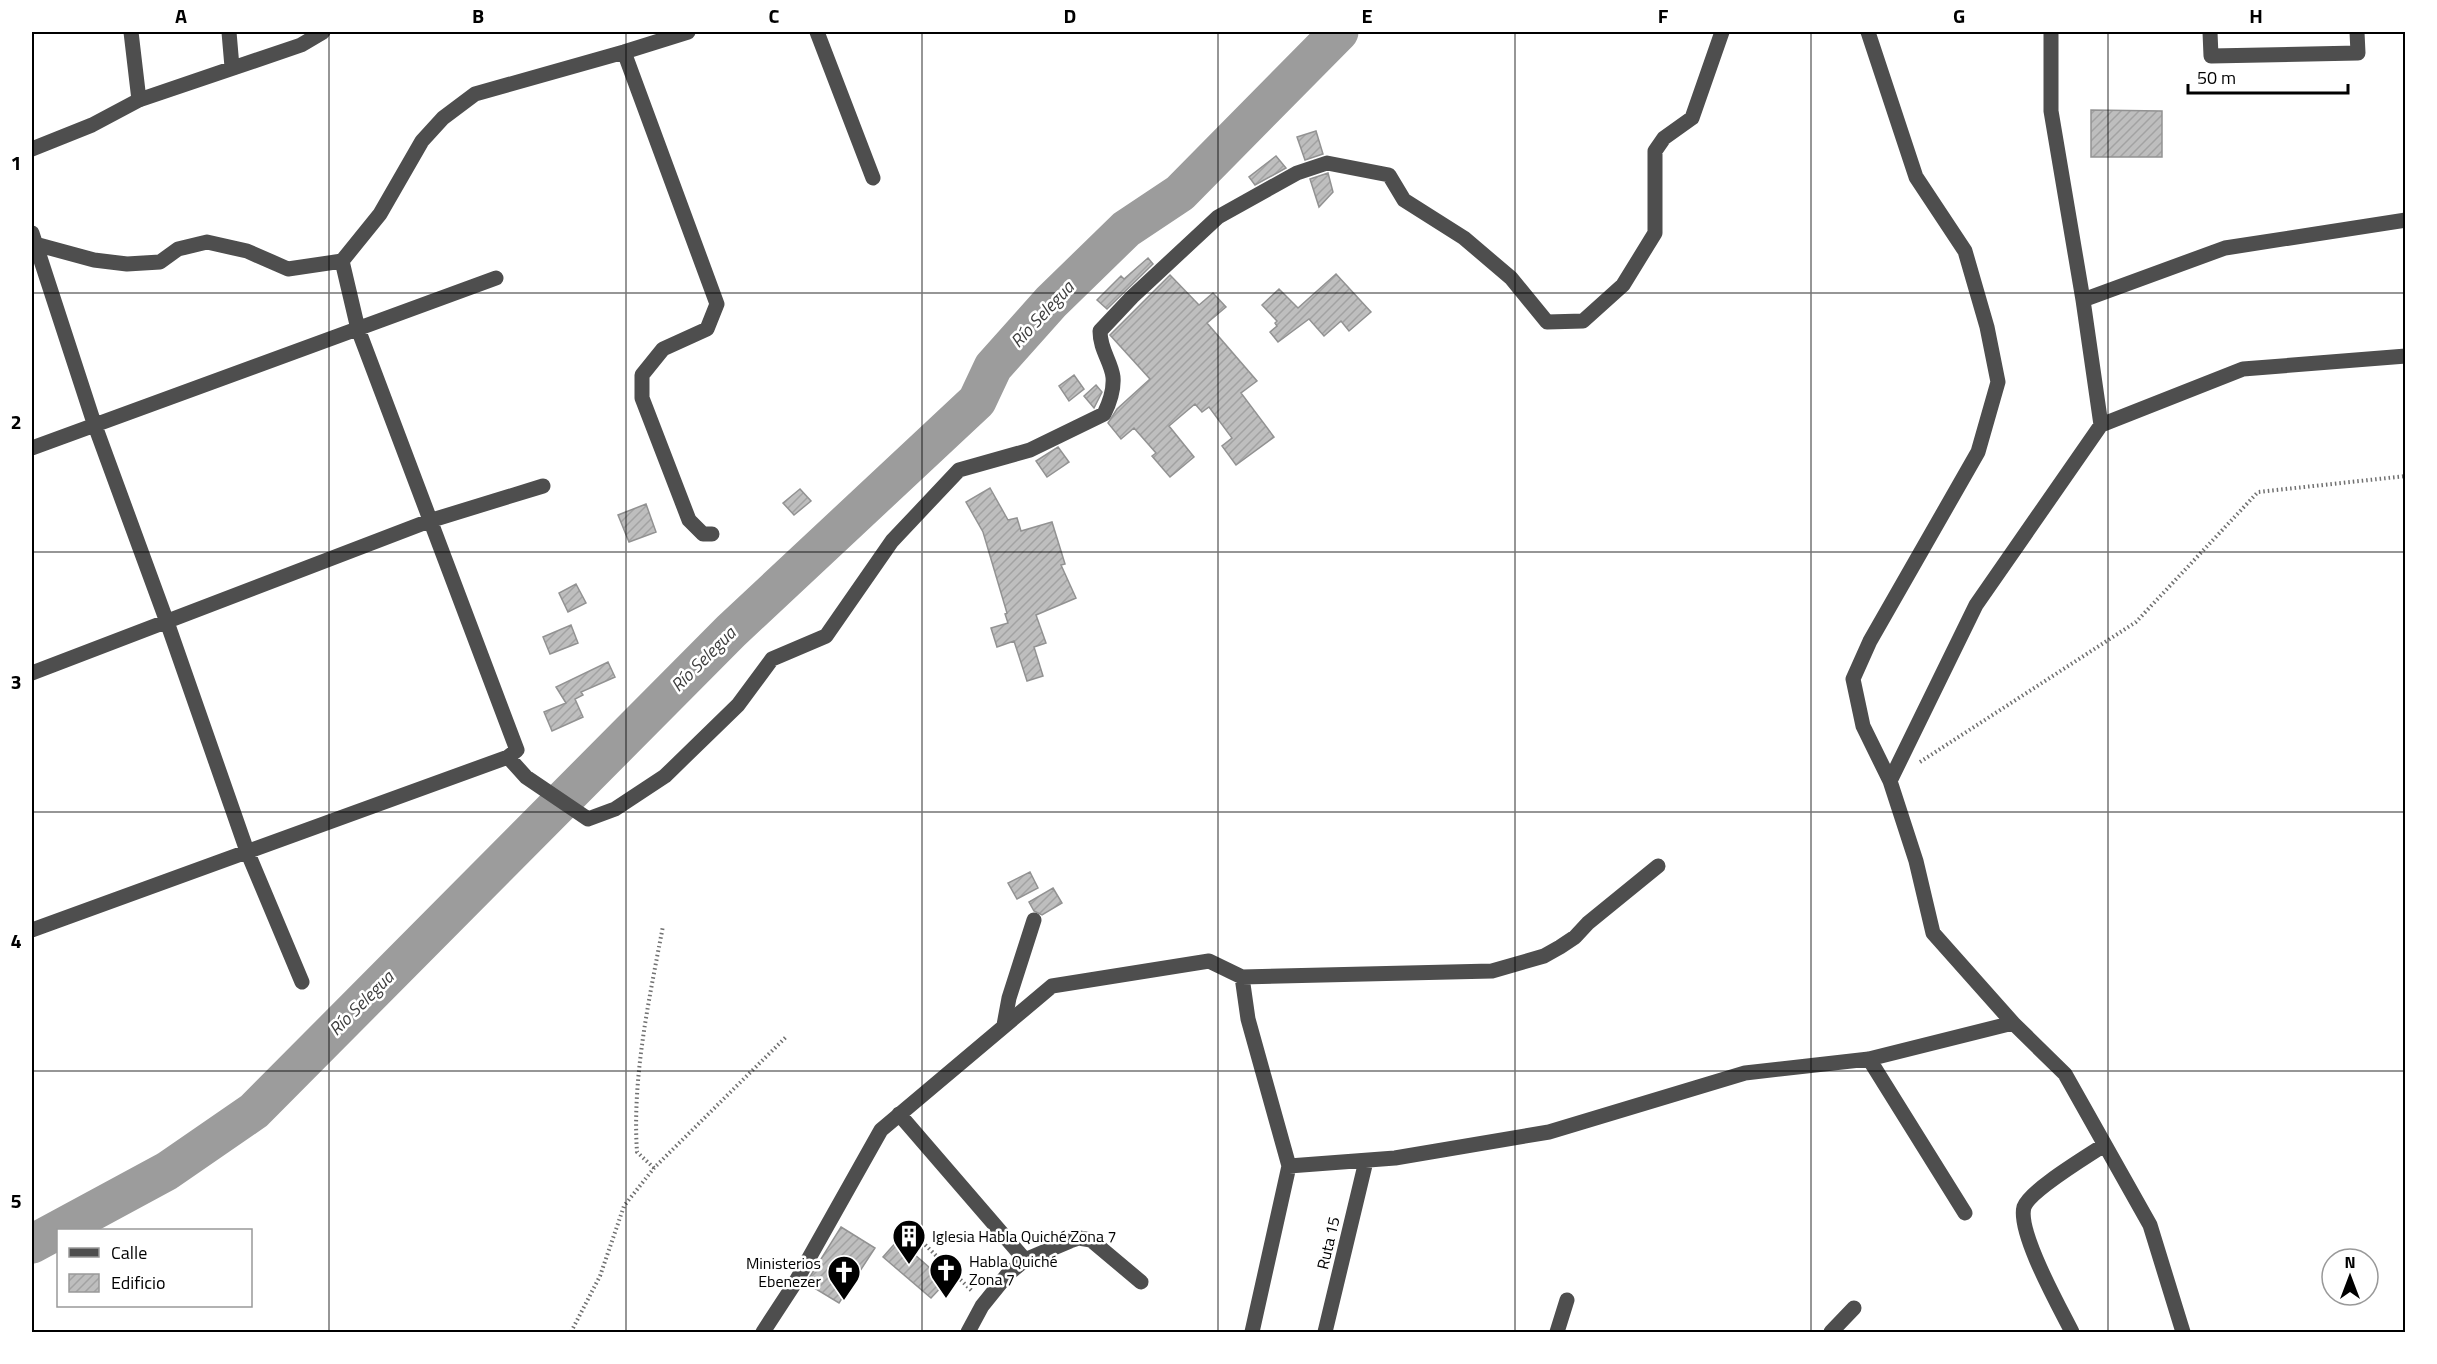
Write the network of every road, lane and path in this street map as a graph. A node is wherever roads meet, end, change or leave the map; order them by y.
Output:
1 (131, 32) edge
2 (229, 32) edge
3 (323, 32) edge
4 (688, 32) edge
5 (817, 32) edge
6 (1722, 32) edge
7 (1868, 32) edge
8 (2051, 32) edge
9 (2211, 32) edge
10 (2356, 32) edge
11 (624, 52) junction
12 (232, 67) junction
13 (139, 100) junction
14 (32, 149) edge
15 (873, 178) dead end
16 (2406, 220) edge
17 (33, 238) edge
18 (342, 261) junction
19 (496, 278) dead end
20 (2083, 300) junction
21 (358, 329) junction
22 (2406, 356) edge
23 (94, 423) junction
24 (2101, 425) junction
25 (32, 448) edge
26 (2406, 476) edge
27 (543, 486) dead end
28 (429, 520) junction
29 (712, 534) dead end
30 (167, 622) junction
31 (32, 673) edge
32 (508, 757) junction
33 (1890, 781) junction
34 (247, 851) junction
35 (1658, 866) dead end
36 (1034, 920) dead end
37 (663, 926) dead end
38 (32, 930) edge
39 (1242, 976) junction
40 (302, 982) dead end
41 (2013, 1023) junction
42 (1004, 1025) junction
43 (786, 1037) dead end
44 (1869, 1059) junction
45 (899, 1114) junction
46 (2104, 1145) junction
47 (1366, 1161) junction
48 (1288, 1166) junction
49 (654, 1168) junction
50 (1965, 1213) dead end
51 (906, 1226) dead end
52 (1025, 1260) junction
53 (1141, 1282) dead end
54 (1567, 1300) dead end
55 (984, 1303) junction
56 (1854, 1308) dead end
57 (571, 1332) edge
58 (763, 1332) edge
59 (968, 1332) edge
60 (1252, 1332) edge
61 (1325, 1332) edge
62 (1557, 1332) edge
63 (1831, 1332) edge
64 (2072, 1332) edge
65 (2183, 1332) edge

1 - 13 street
2 - 12 street
3 - 12 street
4 - 11 street
5 - 15 street
6 - 32 street
7 - 33 street
8 - 20 street
9 - 10 street
11 - 18 street
11 - 29 street
12 - 13 street
13 - 14 street
16 - 20 street
17 - 18 street
17 - 23 street
18 - 21 street
19 - 21 street
20 - 24 street
21 - 23 street
21 - 28 street
22 - 24 street
23 - 25 street
23 - 30 street
24 - 33 street
26 - 33 path
27 - 28 street
28 - 30 street
28 - 32 street
30 - 31 street
30 - 34 street
32 - 34 street
33 - 41 street
34 - 38 street
34 - 40 street
35 - 39 street
36 - 42 street
37 - 49 path
39 - 42 street
39 - 48 street
41 - 44 street
41 - 46 street
42 - 45 street
43 - 49 path
44 - 47 street
44 - 50 street
45 - 52 street
45 - 58 street
46 - 64 street
46 - 65 street
47 - 48 street
47 - 61 street, Ruta 15
48 - 60 street
49 - 57 path
51 - 55 path
52 - 53 street
52 - 55 street
54 - 62 street
55 - 59 street
56 - 63 street

